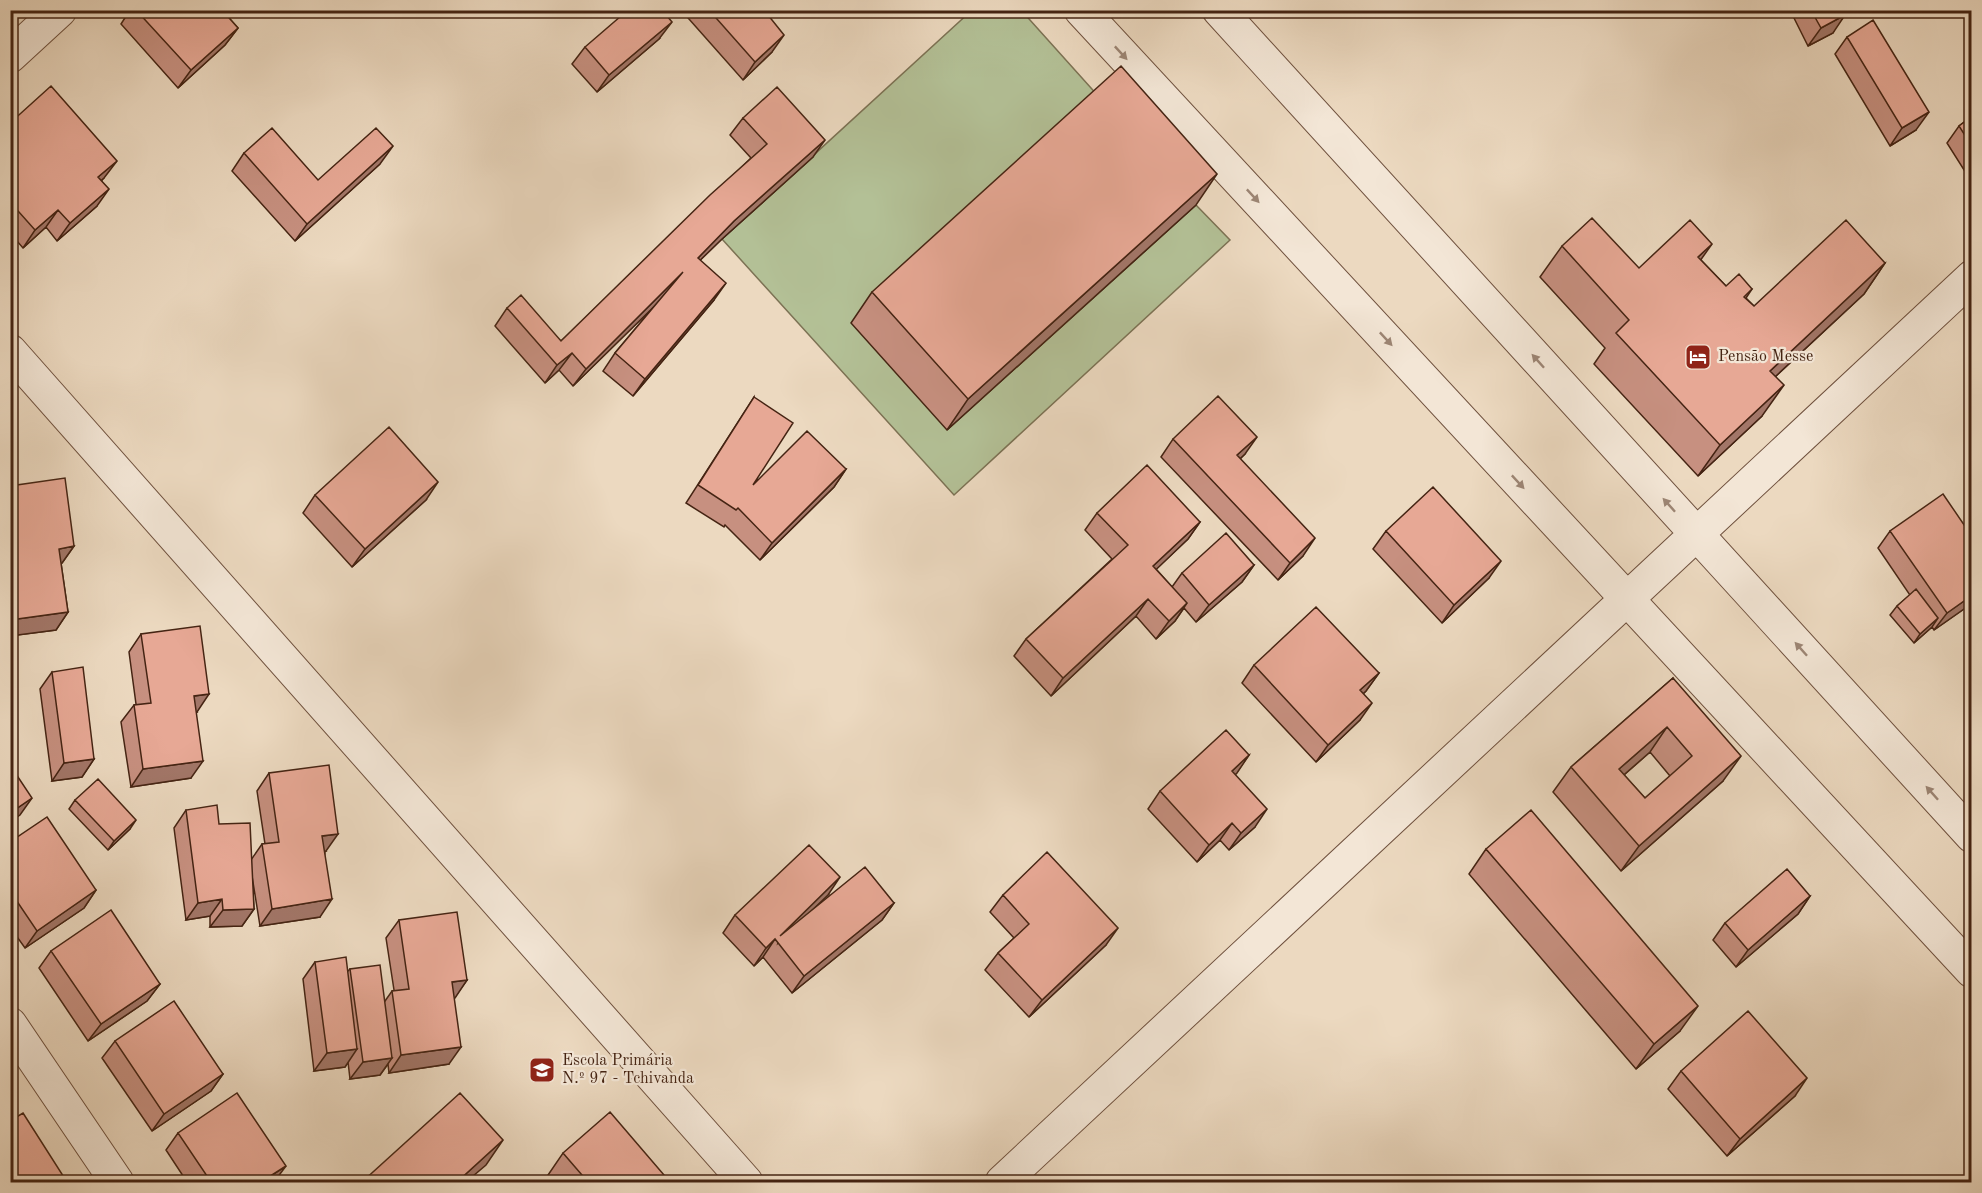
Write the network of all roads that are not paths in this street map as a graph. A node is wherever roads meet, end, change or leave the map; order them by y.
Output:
1 (60, 10) edge
2 (1081, 10) edge
3 (1219, 10) edge
4 (10, 56) edge
5 (1971, 277) edge
6 (14, 359) edge
7 (1696, 534) junction
8 (1626, 599) junction
9 (1971, 836) edge
10 (1971, 971) edge
11 (10, 1024) edge
12 (117, 1182) edge
13 (746, 1182) edge
14 (1002, 1182) edge

1 - 4 street
2 -> 8 street
7 -> 3 street
5 - 7 street
6 - 13 street
7 - 8 street
9 -> 7 street
8 - 10 street
8 - 14 street
11 - 12 street

